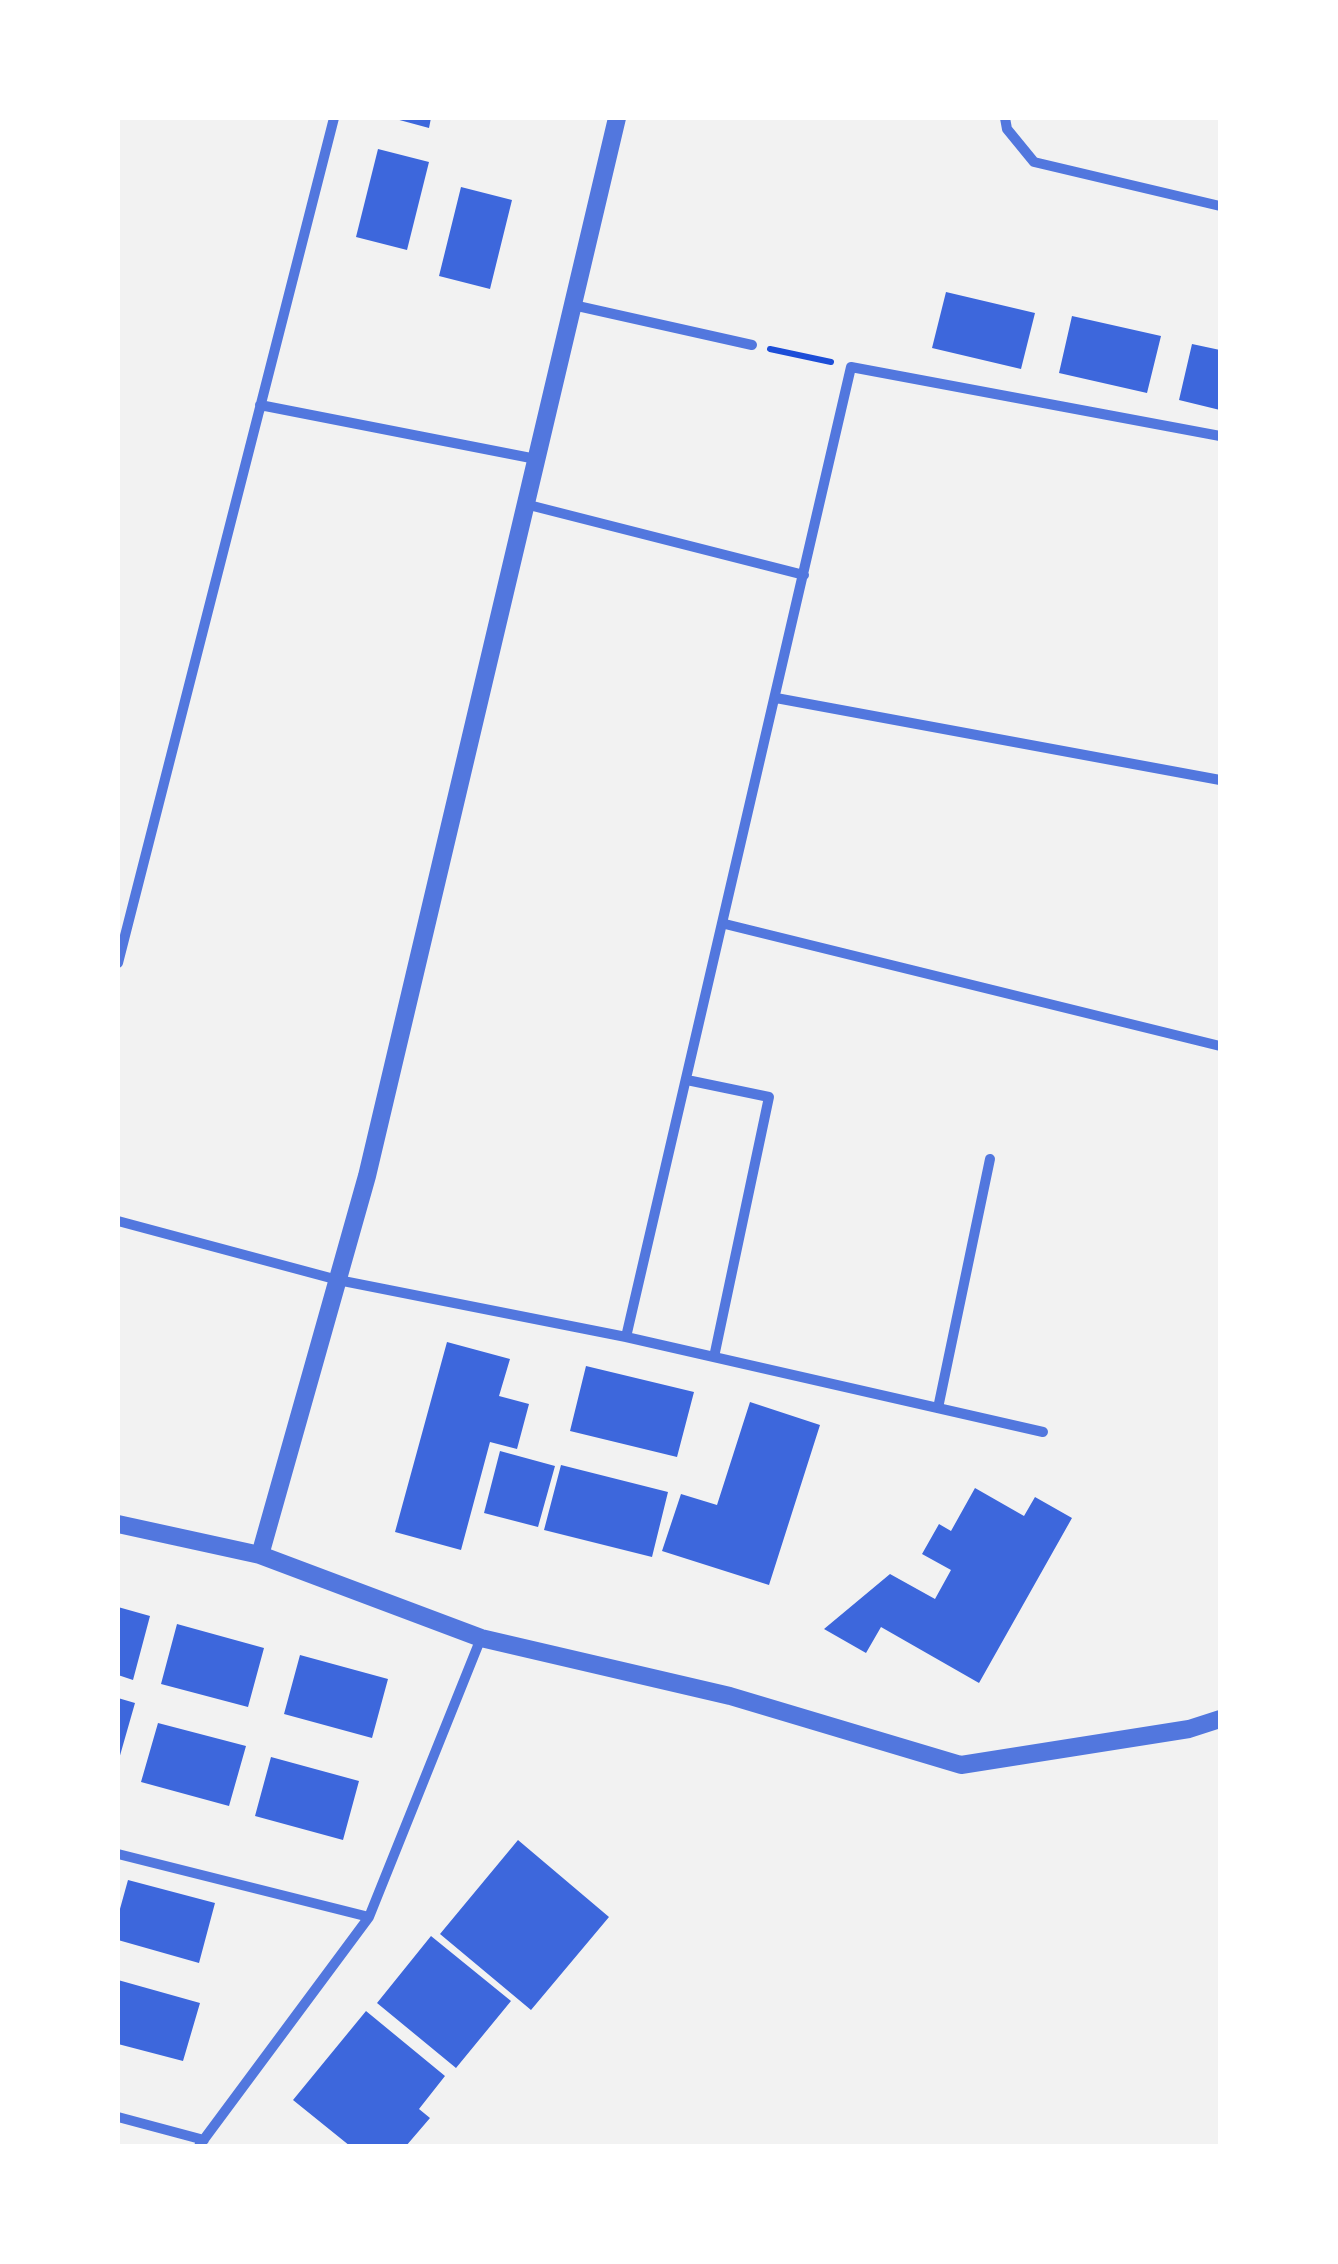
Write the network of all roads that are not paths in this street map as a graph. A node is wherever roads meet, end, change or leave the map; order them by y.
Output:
1 (334, 118) edge
2 (617, 118) edge
3 (1005, 118) edge
4 (1220, 206) edge
5 (572, 305) junction
6 (752, 345) road end
7 (260, 405) junction
8 (1220, 436) edge
9 (536, 459) junction
10 (526, 504) junction
11 (804, 575) junction
12 (776, 698) junction
13 (1220, 780) edge
14 (725, 924) junction
15 (118, 963) edge
16 (1220, 1046) edge
17 (688, 1080) junction
18 (990, 1159) dead end
19 (118, 1221) edge
20 (338, 1280) junction
21 (626, 1337) junction
22 (714, 1357) junction
23 (938, 1408) junction
24 (1042, 1432) dead end
25 (118, 1524) edge
26 (260, 1555) junction
27 (482, 1638) junction
28 (1220, 1719) edge
29 (118, 1854) edge
30 (369, 1917) junction
31 (118, 2117) edge
32 (202, 2143) edge

1 - 7 street
2 - 5 street
3 - 4 street
5 - 6 street
5 - 9 street
7 - 9 street
7 - 15 street
8 - 11 street
9 - 10 street
10 - 11 street
10 - 20 street
11 - 12 street
12 - 13 street
12 - 14 street
14 - 16 street
14 - 17 street
17 - 21 street
17 - 22 street
18 - 23 street
19 - 20 street
20 - 21 street
20 - 26 street
21 - 22 street
22 - 23 street
23 - 24 street
25 - 26 street
26 - 27 street
27 - 28 street
27 - 30 street
29 - 30 street
30 - 32 street
31 - 32 street

